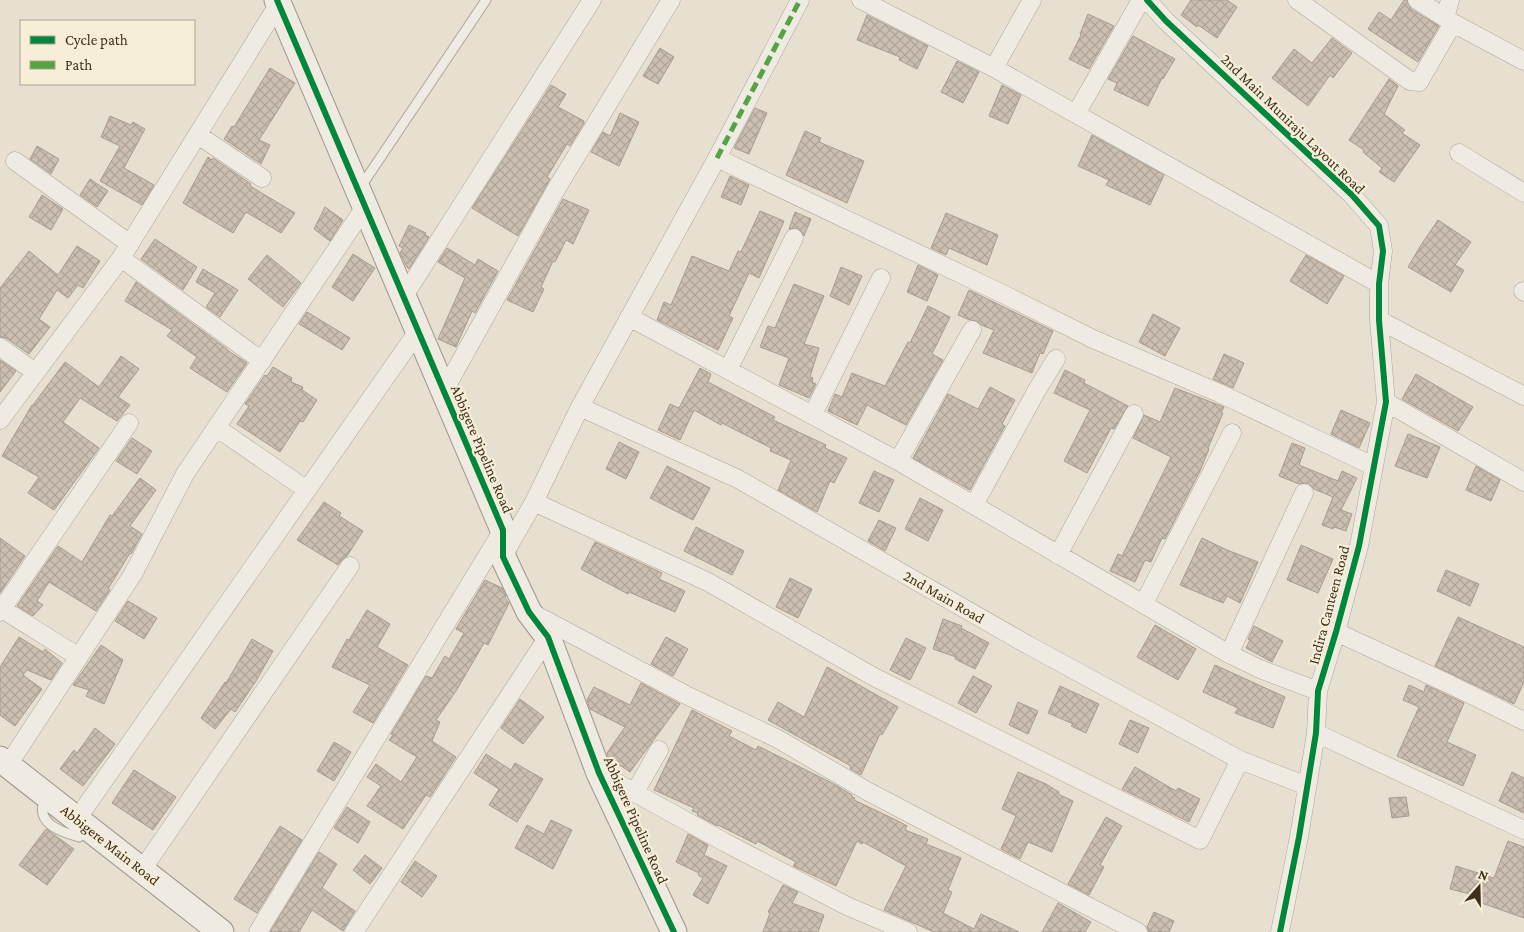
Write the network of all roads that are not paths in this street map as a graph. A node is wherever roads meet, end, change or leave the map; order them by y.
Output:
1 (486, 0) edge
2 (592, 0) edge
3 (671, 0) edge
4 (800, 0) edge
5 (861, 0) edge
6 (1032, 0) edge
7 (1141, 0) edge
8 (1147, 0) edge
9 (1297, 0) edge
10 (1417, 0) edge
11 (1450, 0) edge
12 (279, 1) edge
13 (1449, 20) junction
14 (1524, 61) edge
15 (994, 68) junction
16 (1076, 114) junction
17 (198, 136) junction
18 (1459, 153) dead end
19 (717, 158) junction
20 (16, 161) dead end
21 (262, 178) dead end
22 (1524, 193) edge
23 (362, 198) junction
24 (794, 238) dead end
25 (125, 251) junction
26 (881, 278) dead end
27 (1379, 284) junction
28 (404, 296) junction
29 (629, 317) junction
30 (1379, 320) junction
31 (972, 330) dead end
32 (418, 331) junction
33 (0, 347) edge
34 (1056, 359) dead end
35 (262, 361) junction
36 (728, 370) junction
37 (34, 372) junction
38 (444, 391) junction
39 (1524, 396) edge
40 (1386, 402) junction
41 (580, 407) junction
42 (813, 414) junction
43 (1134, 414) dead end
44 (0, 420) edge
45 (128, 423) dead end
46 (217, 428) junction
47 (1232, 433) dead end
48 (898, 461) junction
49 (1373, 466) junction
50 (1524, 482) edge
51 (307, 490) junction
52 (1304, 493) dead end
53 (534, 502) junction
54 (974, 505) junction
55 (503, 530) junction
56 (1058, 555) junction
57 (503, 557) junction
58 (350, 566) dead end
59 (1144, 603) junction
60 (1, 610) edge
61 (529, 612) junction
62 (1336, 632) junction
63 (548, 637) junction
64 (1229, 654) junction
65 (79, 658) junction
66 (1318, 691) junction
67 (1524, 721) edge
68 (1316, 733) junction
69 (659, 750) dead end
70 (1240, 760) junction
71 (4, 762) edge
72 (599, 773) junction
73 (1307, 786) junction
74 (635, 792) junction
75 (84, 825) junction
76 (1524, 830) edge
77 (142, 870) junction
78 (221, 932) edge
79 (258, 932) edge
80 (354, 932) edge
81 (674, 932) edge
82 (908, 932) edge
83 (1138, 932) edge
84 (1280, 932) edge

1 - 23 lane
2 - 28 street
3 - 38 street
4 - 19 street
5 - 15 street
6 - 15 street
7 - 16 street
8 - 27 street, 2nd Main Muniraju Layout Road
9 - 13 street
10 - 13 street
11 - 13 street
12 - 17 street
12 - 23 street, Abbigere Pipeline Road
13 - 14 street
15 - 16 street
16 - 27 street
17 - 21 street
17 - 25 street
18 - 22 street
19 - 29 street
19 - 49 street
20 - 25 street
23 - 28 street, Abbigere Pipeline Road
23 - 35 street
24 - 36 street
25 - 35 street
25 - 37 street
26 - 42 street
27 - 30 street, Indira Canteen Road
28 - 32 street, Abbigere Pipeline Road
29 - 36 street
29 - 41 street
30 - 39 street
30 - 40 street, Indira Canteen Road
31 - 48 street
32 - 38 street, Abbigere Pipeline Road
32 - 51 street
33 - 37 street
34 - 54 street
35 - 46 street
36 - 42 street
37 - 44 street
38 - 55 street, Abbigere Pipeline Road
40 - 49 street, Indira Canteen Road
40 - 50 street
41 - 53 street
41 - 70 street, 2nd Main Road
42 - 48 street
43 - 56 street
45 - 60 street
46 - 51 street
46 - 65 street
47 - 59 street
48 - 54 street
49 - 62 street, Indira Canteen Road
51 - 75 street
52 - 64 street
53 - 57 street
53 - 70 street
54 - 56 street
55 - 57 street, Abbigere Pipeline Road
55 - 79 street
56 - 59 street
57 - 61 street, Abbigere Pipeline Road
58 - 77 street
59 - 64 street
60 - 65 street
61 - 63 street, Abbigere Pipeline Road
61 - 83 street
62 - 66 street, Indira Canteen Road
62 - 67 street
63 - 72 street, Abbigere Pipeline Road
63 - 80 street
64 - 66 street
65 - 71 street
66 - 68 street, Indira Canteen Road
68 - 73 street, Indira Canteen Road
68 - 76 street
69 - 74 street
70 - 73 street, 2nd Main Road
71 - 75 street, Abbigere Main Road
72 - 74 street
72 - 81 street, Abbigere Pipeline Road
73 - 84 street, Indira Canteen Road
74 - 82 street
75 - 77 street, Abbigere Main Road
77 - 78 street, Abbigere Main Road

